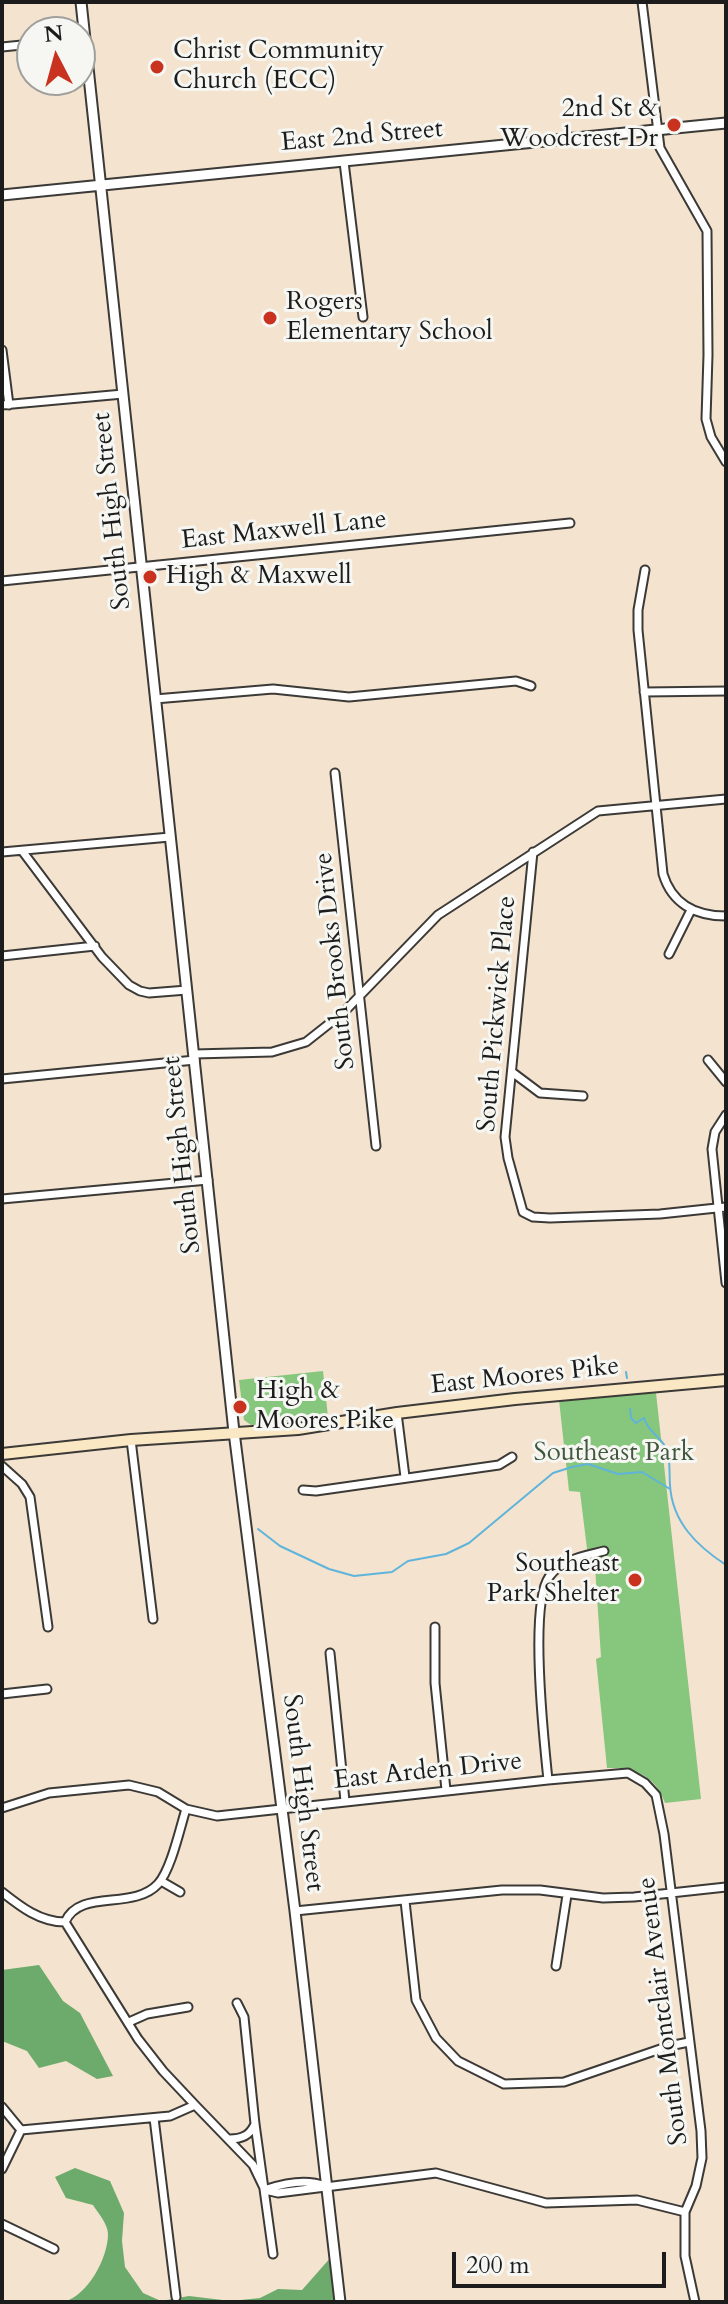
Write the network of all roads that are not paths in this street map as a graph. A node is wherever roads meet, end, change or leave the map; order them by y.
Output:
1 (642, 2) edge
2 (90, 96) edge
3 (726, 123) edge
4 (656, 130) junction
5 (344, 162) junction
6 (101, 183) junction
7 (2, 195) edge
8 (363, 317) dead end
9 (2, 350) edge
10 (123, 394) junction
11 (5, 405) edge
12 (726, 462) edge
13 (570, 523) dead end
14 (142, 565) junction
15 (645, 570) dead end
16 (2, 581) edge
17 (531, 686) dead end
18 (726, 691) edge
19 (644, 692) junction
20 (155, 699) junction
21 (335, 773) dead end
22 (726, 799) edge
23 (656, 804) junction
24 (170, 837) junction
25 (2, 852) edge
26 (23, 852) junction
27 (533, 852) junction
28 (691, 910) junction
29 (726, 916) edge
30 (95, 946) junction
31 (669, 954) dead end
32 (2, 956) edge
33 (187, 990) junction
34 (361, 995) junction
35 (195, 1057) junction
36 (708, 1060) dead end
37 (512, 1072) junction
38 (2, 1079) edge
39 (726, 1082) edge
40 (583, 1096) dead end
41 (726, 1115) edge
42 (376, 1146) dead end
43 (208, 1180) junction
44 (2, 1199) edge
45 (722, 1207) edge
46 (726, 1283) edge
47 (726, 1380) edge
48 (397, 1413) junction
49 (234, 1432) junction
50 (131, 1440) junction
51 (2, 1454) edge
52 (512, 1457) dead end
53 (2, 1466) edge
54 (405, 1477) junction
55 (303, 1490) dead end
56 (604, 1551) dead end
57 (153, 1619) dead end
58 (48, 1627) dead end
59 (435, 1627) dead end
60 (330, 1653) dead end
61 (47, 1689) dead end
62 (2, 1694) edge
63 (628, 1773) joint
64 (548, 1780) junction
65 (446, 1790) junction
66 (345, 1801) junction
67 (2, 1808) edge
68 (282, 1808) junction
69 (186, 1809) junction
70 (161, 1881) junction
71 (726, 1887) edge
72 (180, 1892) dead end
73 (2, 1893) edge
74 (670, 1893) junction
75 (567, 1895) junction
76 (405, 1901) junction
77 (295, 1911) junction
78 (65, 1922) junction
79 (556, 1966) dead end
80 (237, 2003) dead end
81 (188, 2007) dead end
82 (129, 2022) junction
83 (689, 2042) junction
84 (195, 2105) junction
85 (2, 2107) edge
86 (154, 2118) junction
87 (255, 2124) junction
88 (21, 2130) junction
89 (230, 2139) junction
90 (2, 2169) edge
91 (326, 2186) junction
92 (265, 2190) junction
93 (685, 2212) junction
94 (2, 2224) edge
95 (54, 2249) dead end
96 (273, 2254) dead end
97 (176, 2297) dead end
98 (695, 2301) edge
99 (340, 2302) edge
100 (685, 2302) edge

1 - 4 street
2 - 6 street, South High Street
3 - 4 street, East 2nd Street
4 - 5 street, East 2nd Street
4 - 12 street
5 - 6 street, East 2nd Street
5 - 8 street
6 - 7 street, East 2nd Street
6 - 10 street, South High Street
9 - 11 street
10 - 11 street
10 - 14 street, South High Street
13 - 14 street, East Maxwell Lane
14 - 16 street, East Maxwell Lane
14 - 20 street, South High Street
15 - 19 street
17 - 20 street
18 - 19 street
19 - 23 street
20 - 24 street, South High Street
21 - 34 street, South Brooks Drive
22 - 23 street
23 - 27 street
23 - 28 street
24 - 26 street
24 - 33 street, South High Street
25 - 26 street
26 - 30 street
27 - 34 street
27 - 37 street, South Pickwick Place
28 - 29 street
28 - 31 street
30 - 32 street
30 - 33 street
33 - 35 street, South High Street
34 - 35 street
34 - 42 street, South Brooks Drive
35 - 38 street
35 - 43 street, South High Street
36 - 39 street
37 - 40 street
37 - 45 street, South Pickwick Place
41 - 45 street
43 - 44 street
43 - 49 street, South High Street
45 - 46 street
47 - 48 main road, East Moores Pike
48 - 49 main road, East Moores Pike
48 - 54 street
49 - 50 main road, East Moores Pike
49 - 68 street, South High Street
50 - 51 main road, East Moores Pike
50 - 57 street
52 - 54 street
53 - 58 street
54 - 55 street
56 - 64 street
59 - 65 street
60 - 66 street
61 - 62 street
63 - 64 street, East Arden Drive
63 - 74 street, South Montclair Avenue
64 - 65 street, East Arden Drive
65 - 66 street, East Arden Drive
66 - 68 street, East Arden Drive
67 - 69 street, East Arden Drive
68 - 69 street, East Arden Drive
68 - 77 street, South High Street
69 - 70 street
70 - 72 street
70 - 78 street
71 - 74 street
73 - 78 street
74 - 75 street
74 - 83 street, South Montclair Avenue
75 - 76 street
75 - 79 street
76 - 77 street
76 - 83 street
77 - 91 street, South High Street
78 - 82 street
80 - 87 street
81 - 82 street
82 - 84 street
83 - 93 street, South Montclair Avenue
84 - 86 street
84 - 89 street
85 - 88 street
86 - 88 street
86 - 97 street
87 - 89 street
87 - 92 street
88 - 90 street
89 - 92 street
91 - 92 street
91 - 93 street
91 - 99 street, South High Street
92 - 96 street
93 - 98 street, South Montclair Avenue
94 - 95 street
98 - 100 street

